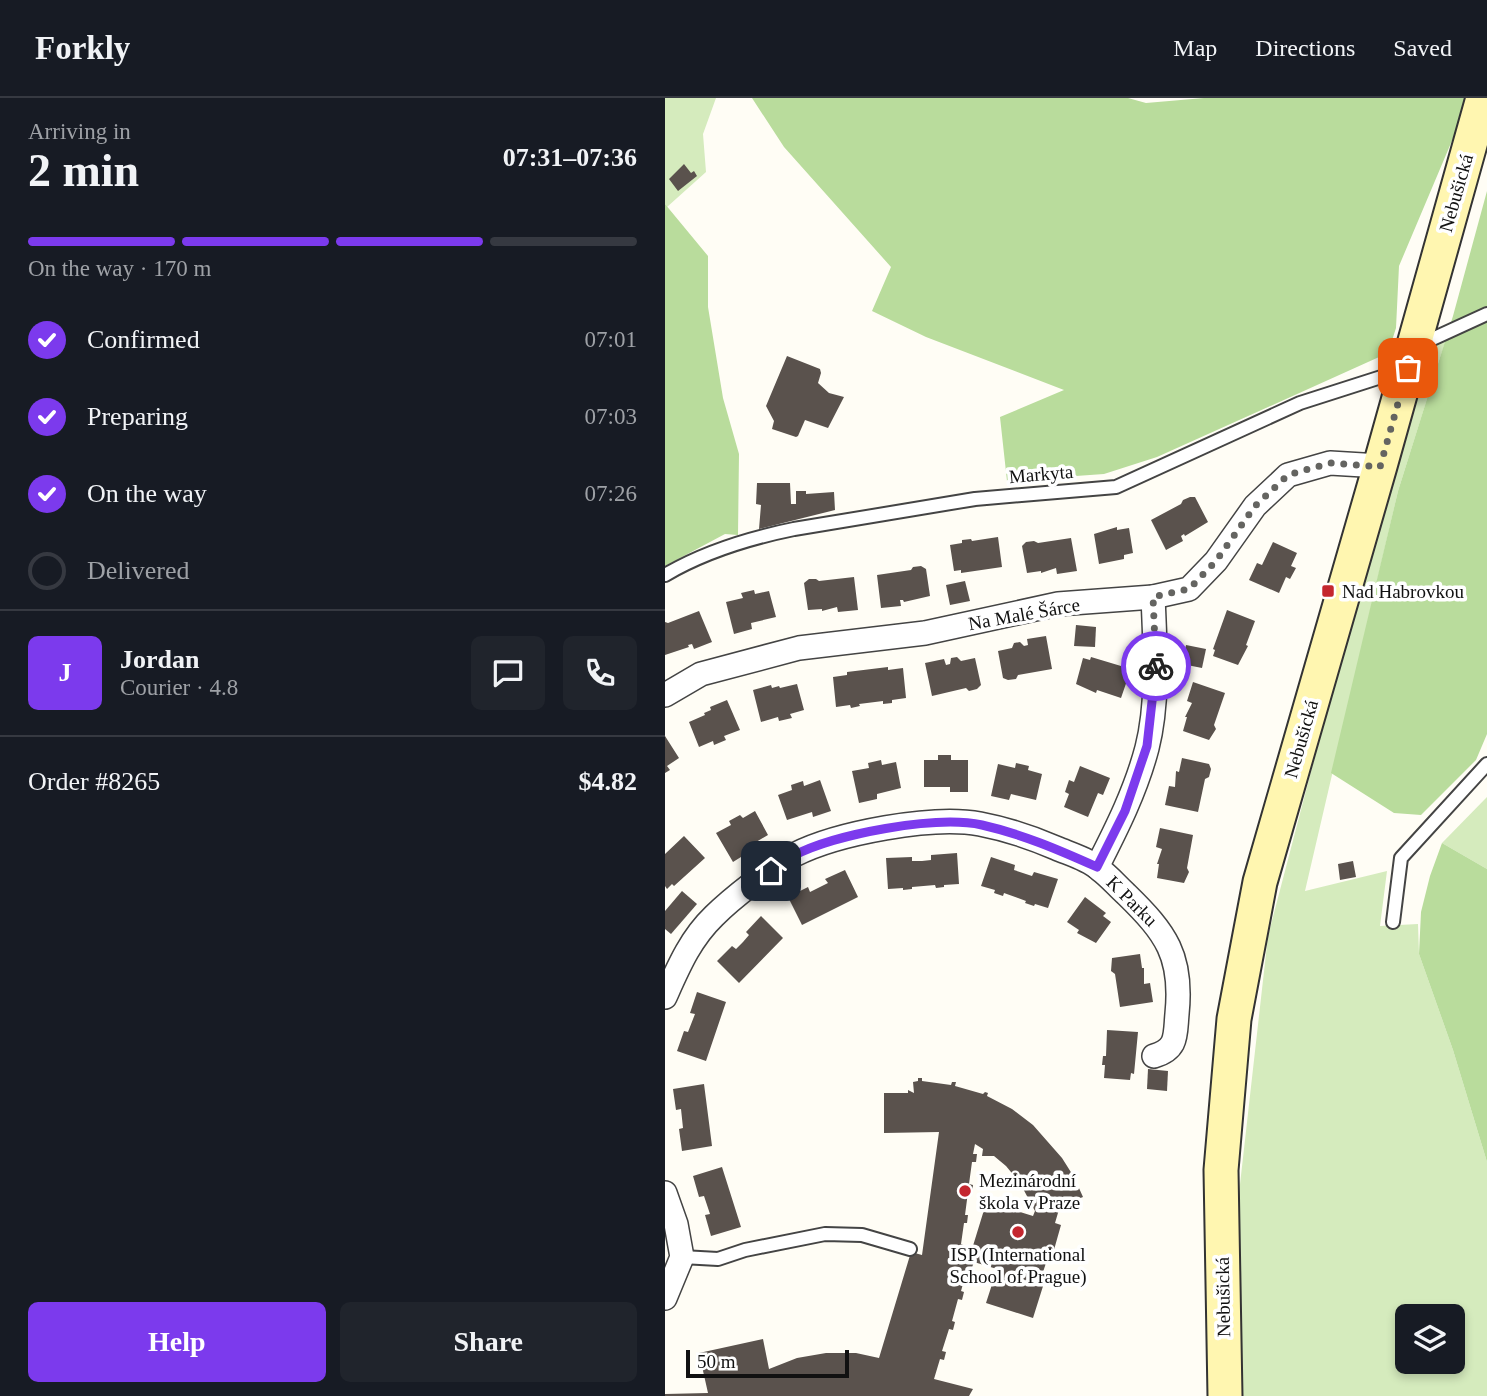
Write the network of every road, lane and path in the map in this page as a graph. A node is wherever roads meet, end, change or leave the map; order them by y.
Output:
1 (1483, 98) edge
2 (1487, 314) edge
3 (1411, 358) junction
4 (1380, 467) junction
5 (665, 575) edge
6 (1153, 597) junction
7 (665, 695) edge
8 (1487, 764) edge
9 (1097, 867) junction
10 (1393, 922) dead end
11 (665, 997) edge
12 (1154, 1056) dead end
13 (665, 1193) edge
14 (910, 1250) dead end
15 (682, 1257) junction
16 (665, 1298) edge
17 (1225, 1396) edge

1 - 3 street, Nebušická
2 - 3 lane
3 - 4 street, Nebušická
3 - 5 lane, Markyta
4 - 6 street, Na Malé Šárce
4 - 17 street, Nebušická
6 - 7 street, Na Malé Šárce
6 - 9 street
8 - 10 lane
9 - 11 street, K Parku
9 - 12 street, K Parku
13 - 15 street
14 - 15 lane
15 - 16 street

